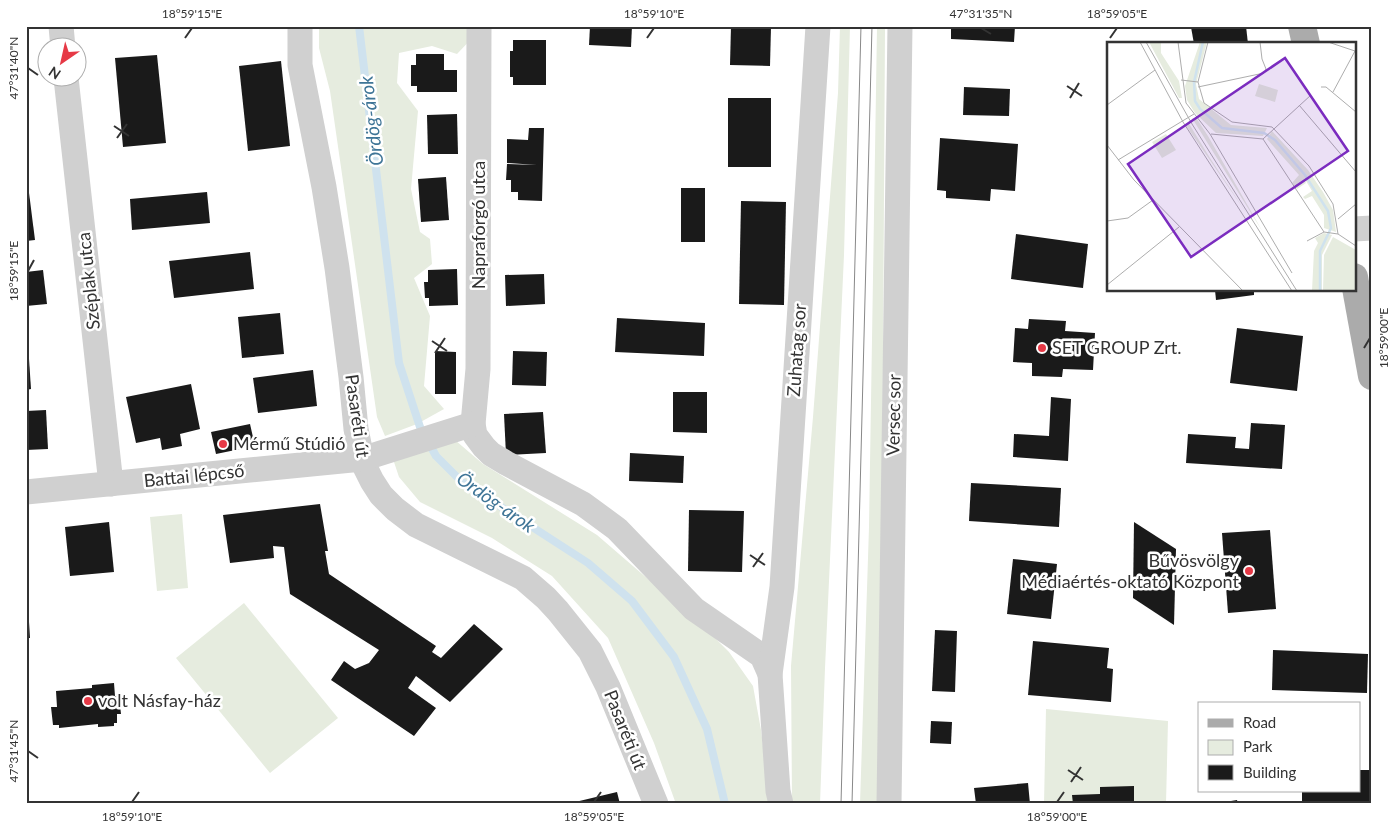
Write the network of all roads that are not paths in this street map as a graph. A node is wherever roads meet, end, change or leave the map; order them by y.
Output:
1 (300, 26) edge
2 (479, 26) edge
3 (818, 26) edge
4 (900, 26) edge
5 (1302, 26) edge
6 (1306, 42) edge
7 (67, 88) edge
8 (1372, 228) edge
9 (1356, 229) edge
10 (1356, 288) edge
11 (1372, 376) edge
12 (473, 424) junction
13 (362, 459) junction
14 (111, 484) junction
15 (26, 492) edge
16 (770, 674) junction
17 (656, 804) edge
18 (780, 804) edge
19 (889, 804) edge

1 - 13 street, Pasaréti út
2 - 12 street, Napraforgó utca
3 - 16 street, Zuhatag sor
4 - 19 street, Versec sor
5 - 6 main road
7 - 14 street, Széplak utca
8 - 9 street
10 - 11 main road
12 - 13 street, Battai lépcső
12 - 16 street, Zuhatag sor
13 - 14 street, Battai lépcső
13 - 17 street, Pasaréti út
14 - 15 street, Battai lépcső
16 - 18 street, Zuhatag sor

